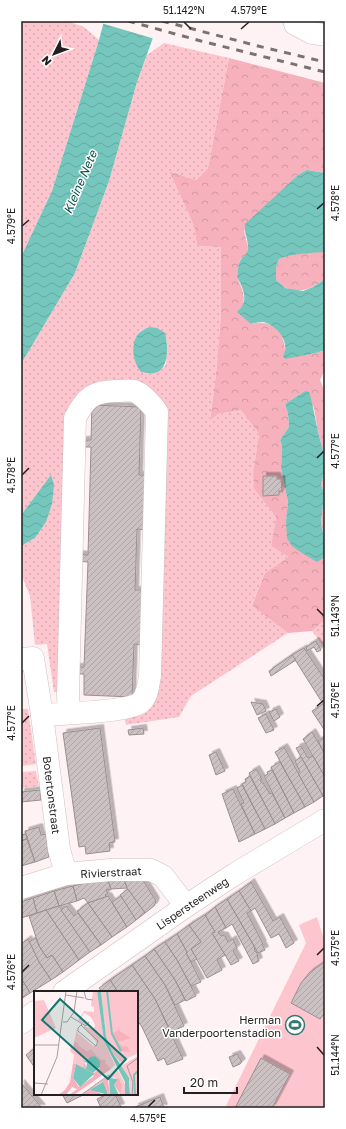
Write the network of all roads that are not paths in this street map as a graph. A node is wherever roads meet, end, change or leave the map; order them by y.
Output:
1 (295, 24) dead end
2 (325, 35) edge
3 (21, 659) edge
4 (69, 713) junction
5 (42, 715) junction
6 (325, 820) edge
7 (66, 874) junction
8 (21, 888) edge
9 (186, 906) junction
10 (65, 991) edge
11 (34, 1013) edge
12 (21, 1023) edge

1 - 2 street
3 - 5 street, Botertonstraat
4 - 4 street
4 - 5 street
5 - 7 street, Botertonstraat
6 - 9 street, Lispersteenweg
7 - 8 street, Rivierstraat
7 - 9 street, Rivierstraat
9 - 10 street, Lispersteenweg
11 - 12 street

